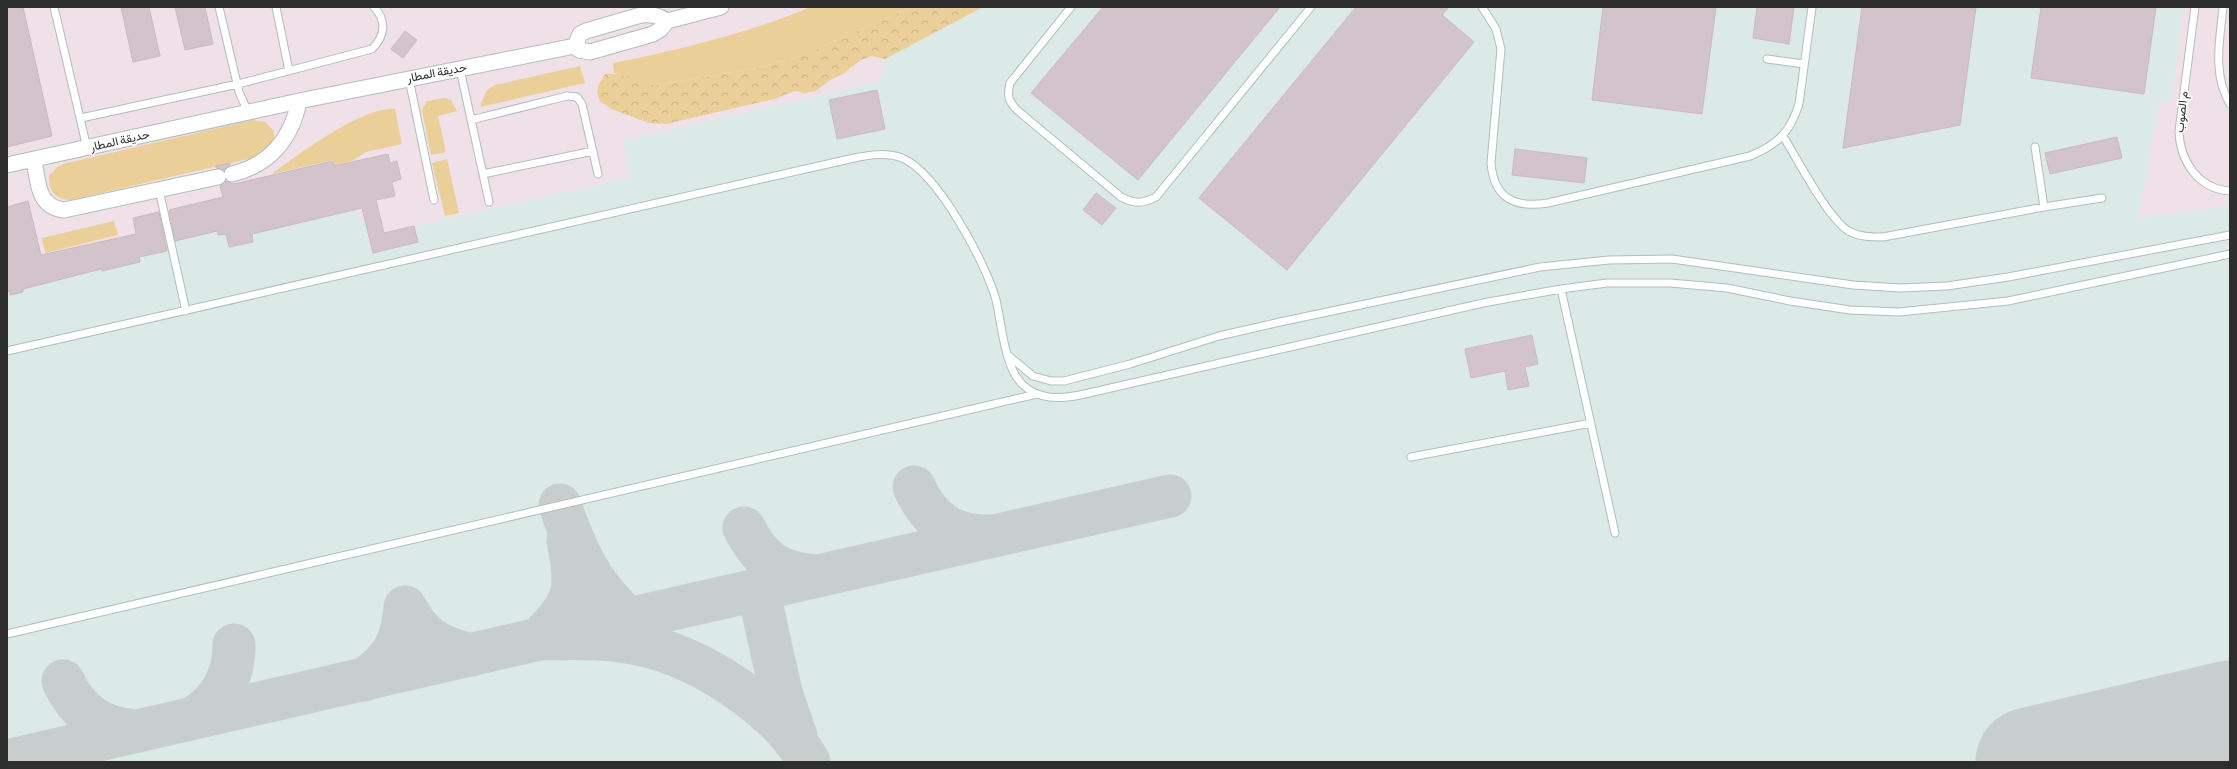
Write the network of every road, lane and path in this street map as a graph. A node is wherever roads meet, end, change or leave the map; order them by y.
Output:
1 (54, 7) edge
2 (220, 7) edge
3 (276, 7) edge
4 (374, 7) edge
5 (721, 7) edge
6 (1071, 7) edge
7 (1311, 7) edge
8 (1812, 7) edge
9 (2195, 7) edge
10 (2223, 7) edge
11 (1485, 8) edge
12 (667, 21) junction
13 (575, 46) junction
14 (1767, 59) dead end
15 (1804, 64) junction
16 (460, 69) junction
17 (289, 71) junction
18 (410, 79) junction
19 (238, 84) junction
20 (299, 101) junction
21 (2230, 104) edge
22 (248, 112) junction
23 (81, 118) junction
24 (471, 120) junction
25 (1783, 136) junction
26 (2035, 147) dead end
27 (88, 148) junction
28 (593, 151) junction
29 (34, 160) junction
30 (7, 165) edge
31 (483, 174) junction
32 (598, 174) dead end
33 (159, 190) junction
34 (2230, 191) edge
35 (2102, 198) dead end
36 (434, 200) dead end
37 (489, 202) dead end
38 (2044, 207) junction
39 (2230, 235) edge
40 (2230, 254) edge
41 (1561, 289) junction
42 (186, 311) junction
43 (7, 351) edge
44 (1008, 356) junction
45 (1037, 394) junction
46 (1591, 423) junction
47 (1410, 457) dead end
48 (1615, 533) dead end
49 (7, 634) edge

1 - 23 lane
2 - 19 lane
3 - 17 lane
4 - 17 lane
5 - 12 street, حديقة المطار
6 - 7 lane
8 - 15 lane
9 - 34 lane, م الصوب
10 - 21 lane
11 - 25 lane
12 - 13 street, حديقة المطار
12 - 13 street
13 - 16 street, حديقة المطار
14 - 15 lane
15 - 25 lane
16 - 18 street, حديقة المطار
16 - 24 lane
17 - 19 lane
18 - 20 street, حديقة المطار
18 - 36 lane
19 - 22 lane
19 - 23 lane
20 - 22 street, حديقة المطار
20 - 33 street
22 - 27 street, حديقة المطار
23 - 27 lane
24 - 28 lane
24 - 31 lane
25 - 38 lane
26 - 38 lane
27 - 29 street, حديقة المطار
28 - 31 lane
28 - 32 lane
29 - 30 street, حديقة المطار
29 - 33 street
31 - 37 lane
33 - 42 lane
35 - 38 lane
39 - 44 lane
40 - 41 lane
41 - 45 lane
41 - 46 lane
42 - 43 lane
42 - 44 lane
44 - 45 lane
45 - 49 lane
46 - 47 lane
46 - 48 lane

